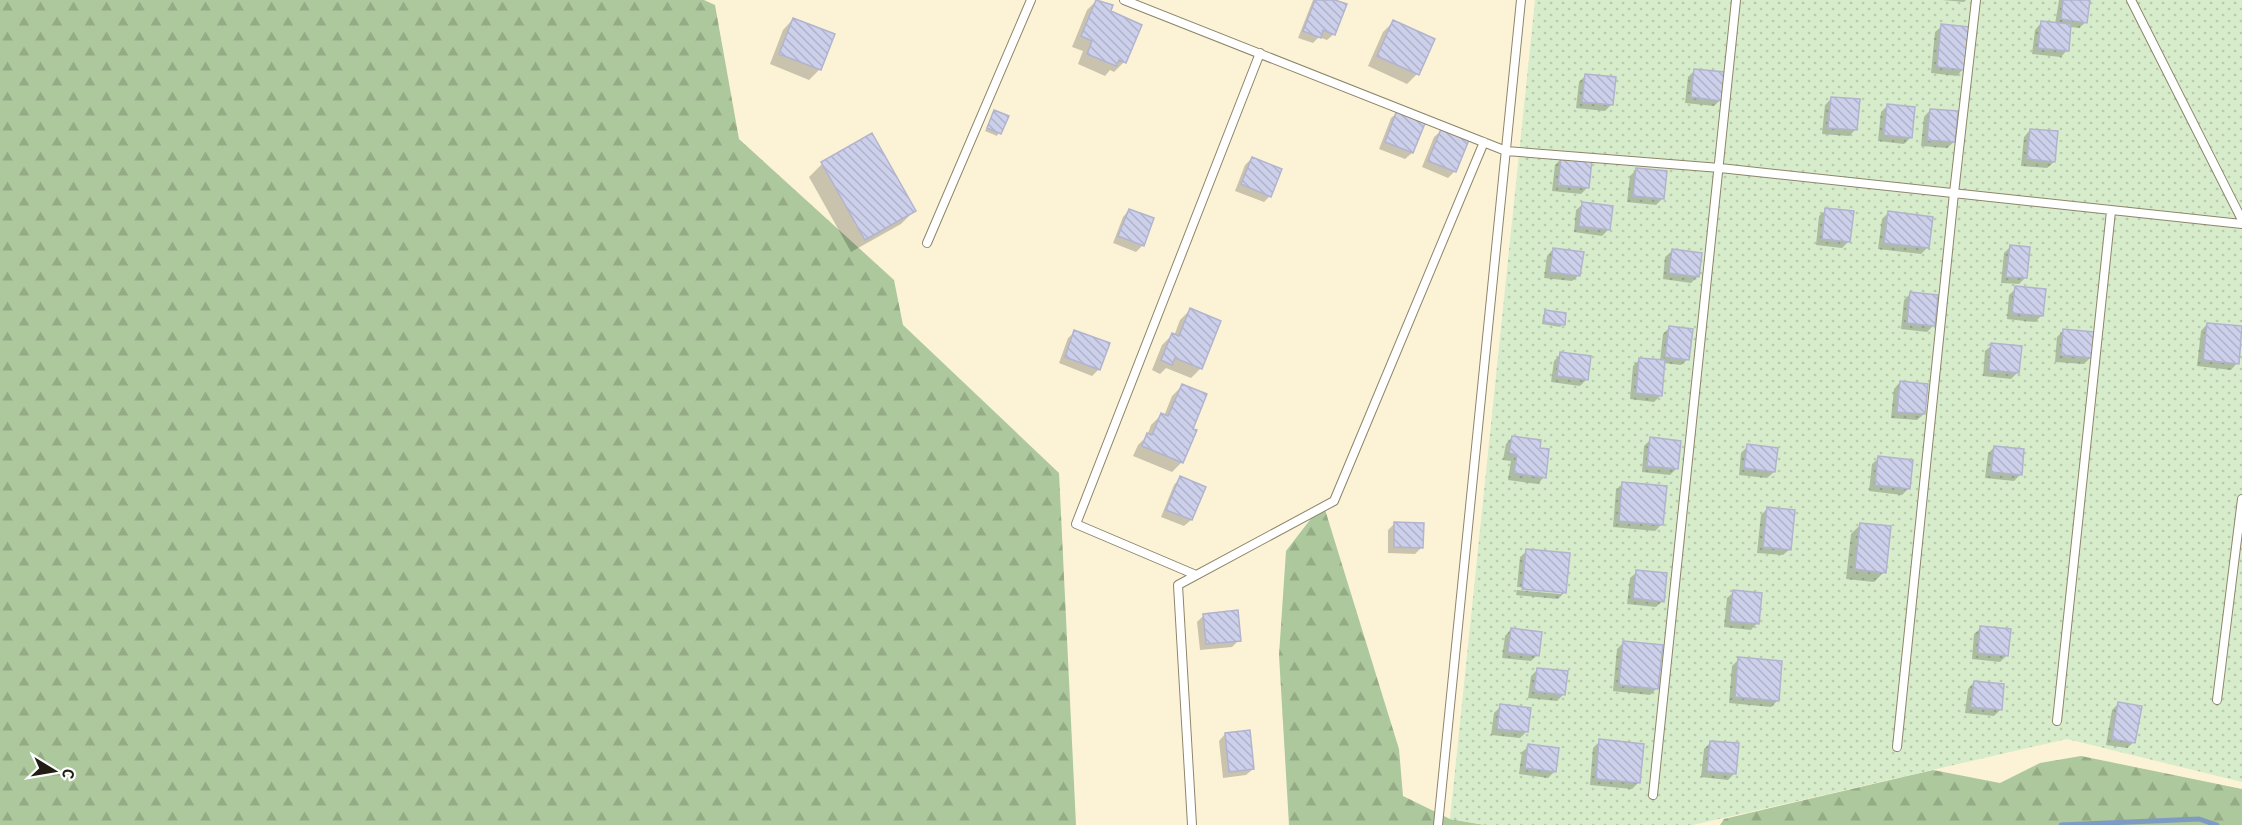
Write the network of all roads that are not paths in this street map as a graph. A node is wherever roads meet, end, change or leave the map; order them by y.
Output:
1 (1030, 0) edge
2 (1124, 0) edge
3 (1521, 0) edge
4 (1736, 0) edge
5 (1976, 0) edge
6 (2131, 0) edge
7 (1260, 53) junction
8 (1484, 142) junction
9 (1506, 151) junction
10 (1719, 168) junction
11 (1954, 194) junction
12 (2111, 211) junction
13 (2242, 222) edge
14 (927, 243) dead end
15 (2242, 499) edge
16 (1196, 575) junction
17 (2217, 700) dead end
18 (2057, 721) dead end
19 (1897, 747) dead end
20 (1653, 795) dead end
21 (1192, 825) edge
22 (1438, 825) edge

1 - 14 lane
2 - 7 lane
3 - 9 lane
4 - 10 lane
5 - 11 lane
6 - 13 lane
7 - 8 lane
7 - 16 lane
8 - 9 lane
8 - 16 lane
9 - 10 lane
9 - 22 lane
10 - 11 lane
10 - 20 lane
11 - 12 lane
11 - 19 lane
12 - 13 lane
12 - 18 lane
15 - 17 lane
16 - 21 lane

